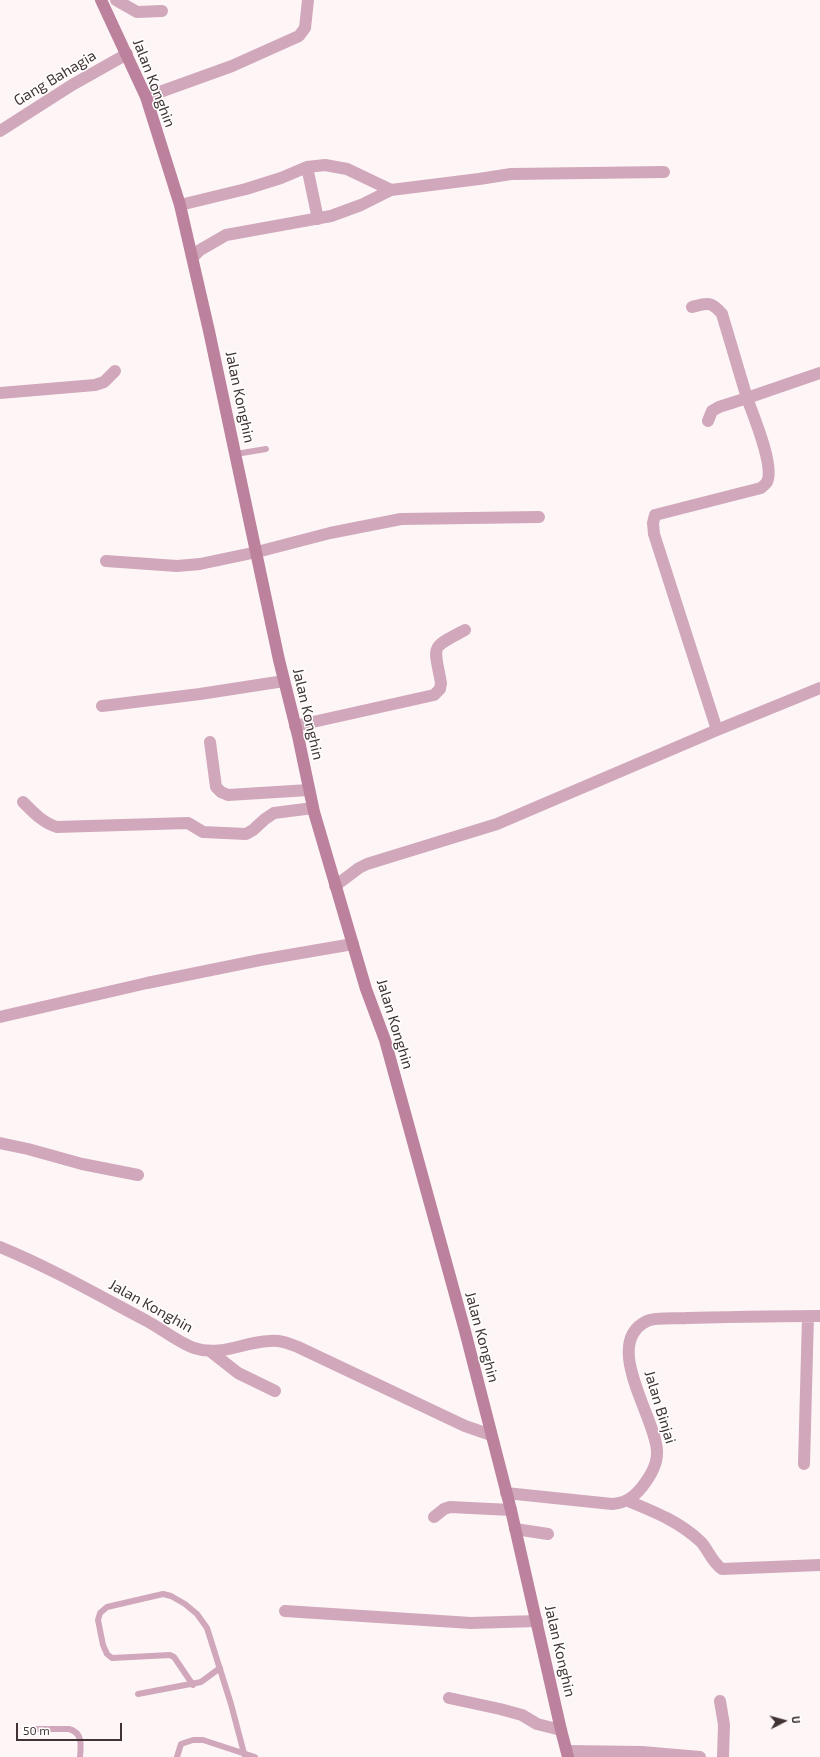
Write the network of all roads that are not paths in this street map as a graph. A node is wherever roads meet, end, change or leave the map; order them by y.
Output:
1 (101, 0) edge
2 (116, 0) edge
3 (308, 0) edge
4 (162, 11) dead end
5 (127, 54) junction
6 (146, 96) junction
7 (0, 131) edge
8 (307, 167) junction
9 (664, 172) dead end
10 (390, 190) junction
11 (180, 205) junction
12 (318, 219) junction
13 (193, 257) junction
14 (692, 307) dead end
15 (116, 371) dead end
16 (820, 372) edge
17 (0, 394) edge
18 (747, 398) junction
19 (708, 421) dead end
20 (266, 449) dead end
21 (236, 454) junction
22 (539, 516) dead end
23 (257, 552) junction
24 (106, 561) dead end
25 (466, 630) dead end
26 (284, 680) junction
27 (820, 688) edge
28 (102, 706) dead end
29 (295, 726) junction
30 (717, 730) junction
31 (210, 742) dead end
32 (309, 790) junction
33 (23, 802) dead end
34 (313, 808) junction
35 (335, 886) junction
36 (353, 944) junction
37 (0, 1017) edge
38 (0, 1143) edge
39 (138, 1175) dead end
40 (0, 1248) edge
41 (814, 1316) edge
42 (210, 1351) junction
43 (275, 1391) dead end
44 (491, 1435) junction
45 (804, 1464) dead end
46 (506, 1493) junction
47 (628, 1501) junction
48 (510, 1510) junction
49 (434, 1517) dead end
50 (515, 1530) junction
51 (548, 1534) dead end
52 (820, 1565) edge
53 (285, 1611) dead end
54 (537, 1621) junction
55 (220, 1668) junction
56 (193, 1685) junction
57 (138, 1694) dead end
58 (449, 1698) dead end
59 (720, 1701) dead end
60 (32, 1729) dead end
61 (561, 1730) junction
62 (568, 1754) edge
63 (244, 1755) edge
64 (80, 1757) edge
65 (177, 1757) edge
66 (255, 1757) edge
67 (700, 1757) edge
68 (724, 1757) edge

1 - 5 street, Jalan Konghin
2 - 4 street
3 - 6 street
5 - 6 street, Jalan Konghin
5 - 7 street, Gang Bahagia
6 - 11 street, Jalan Konghin
8 - 10 street
8 - 11 street
8 - 12 street
9 - 10 street
10 - 12 street
11 - 13 street, Jalan Konghin
12 - 13 street
13 - 21 street, Jalan Konghin
14 - 18 street
15 - 17 street
16 - 18 street
18 - 19 street
18 - 30 street
20 - 21 lane
21 - 23 street, Jalan Konghin
22 - 23 street
23 - 24 street
23 - 26 street, Jalan Konghin
25 - 29 street
26 - 28 street
26 - 29 street, Jalan Konghin
27 - 30 street
29 - 32 street, Jalan Konghin
30 - 35 street
31 - 32 street
32 - 34 street, Jalan Konghin
33 - 34 street
34 - 35 street, Jalan Konghin
35 - 36 street, Jalan Konghin
36 - 37 street
36 - 44 street, Jalan Konghin
38 - 39 street
40 - 42 street, Jalan Konghin
41 - 45 street
41 - 47 street, Jalan Binjai
42 - 43 street
42 - 44 street, Jalan Konghin
44 - 46 street, Jalan Konghin
46 - 47 street
46 - 48 street, Jalan Konghin
47 - 52 street
48 - 49 street
48 - 50 street, Jalan Konghin
50 - 51 street
50 - 54 street, Jalan Konghin
53 - 54 street
54 - 61 street, Jalan Konghin
55 - 56 lane
55 - 56 lane
55 - 63 lane
56 - 57 lane
58 - 61 street
59 - 68 street
60 - 64 lane
61 - 62 street, Jalan Konghin
62 - 67 street
63 - 65 lane
63 - 66 lane

